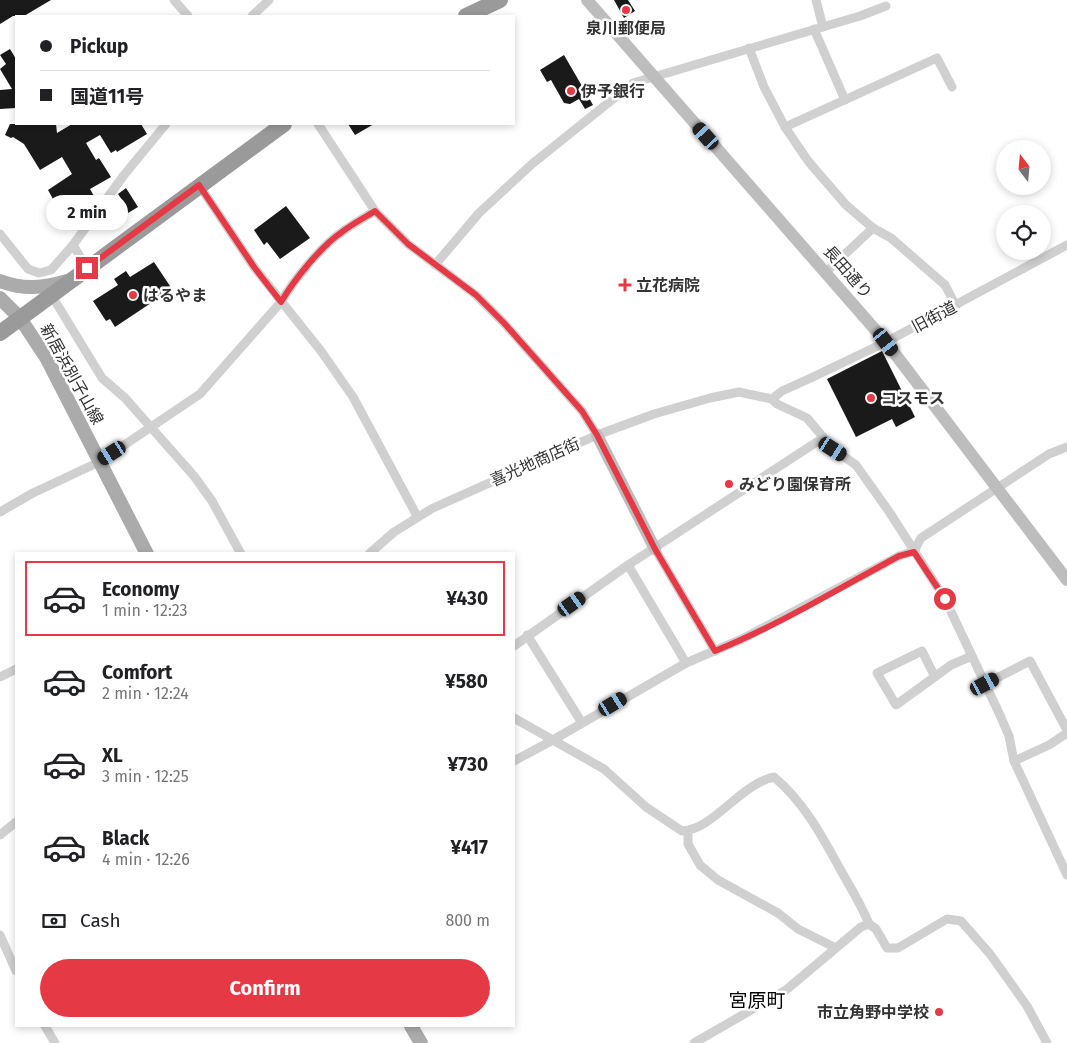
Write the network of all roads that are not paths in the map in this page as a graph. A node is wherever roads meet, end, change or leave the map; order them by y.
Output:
1 (174, 0) edge
2 (269, 0) edge
3 (500, 0) edge
4 (587, 0) edge
5 (816, 0) edge
6 (886, 6) dead end
7 (187, 15) edge
8 (253, 15) edge
9 (468, 15) edge
10 (819, 28) junction
11 (749, 48) junction
12 (653, 77) junction
13 (952, 88) dead end
14 (845, 100) junction
15 (165, 125) edge
16 (283, 125) edge
17 (319, 125) edge
18 (785, 127) junction
19 (199, 185) junction
20 (375, 211) junction
21 (873, 228) junction
22 (0, 234) edge
23 (73, 245) junction
24 (1067, 245) edge
25 (435, 265) junction
26 (87, 268) junction
27 (826, 272) junction
28 (74, 279) junction
29 (0, 281) edge
30 (52, 296) junction
31 (0, 298) edge
32 (281, 302) junction
33 (956, 306) junction
34 (20, 318) junction
35 (0, 333) edge
36 (886, 342) junction
37 (772, 399) junction
38 (150, 428) junction
39 (597, 435) junction
40 (823, 438) junction
41 (1067, 447) edge
42 (99, 462) junction
43 (997, 489) junction
44 (0, 512) edge
45 (417, 516) junction
46 (655, 549) junction
47 (146, 552) edge
48 (240, 552) edge
49 (370, 552) edge
50 (914, 552) junction
51 (628, 565) junction
52 (1067, 580) edge
53 (527, 635) junction
54 (515, 645) edge
55 (715, 651) junction
56 (972, 656) junction
57 (686, 663) junction
58 (15, 670) edge
59 (0, 677) edge
60 (935, 677) junction
61 (985, 684) junction
62 (515, 719) edge
63 (582, 723) junction
64 (1067, 731) edge
65 (553, 740) junction
66 (515, 760) edge
67 (1014, 761) junction
68 (15, 823) edge
69 (688, 831) junction
70 (0, 835) edge
71 (1067, 875) edge
72 (869, 924) junction
73 (0, 935) edge
74 (836, 948) junction
75 (15, 969) edge
76 (46, 1027) edge
77 (412, 1027) edge
78 (55, 1043) edge
79 (421, 1043) edge
80 (694, 1043) edge
81 (1047, 1043) edge

1 - 7 street
2 - 8 street
3 - 9 highway
4 - 12 street, 長田通り
5 - 10 street
6 - 10 street
10 - 11 street
10 - 14 street
11 - 12 street
11 - 18 street
12 - 25 street
12 - 27 street, 長田通り
13 - 14 street
14 - 18 street
15 - 23 street
16 - 19 highway
17 - 20 street
18 - 21 street
19 - 26 highway
19 - 32 street
20 - 25 street
20 - 32 street
21 - 27 street
21 - 33 street
22 - 23 street
23 - 26 street
24 - 33 street, 旧街道
25 - 39 street
26 - 28 highway
27 - 36 street, 長田通り
28 - 29 main road
28 - 30 highway
30 - 34 highway
30 - 38 street
31 - 34 main road, 新居浜別子山線
32 - 38 street
32 - 45 street
33 - 36 street, 旧街道
34 - 35 highway
34 - 42 main road, 新居浜別子山線
36 - 37 street, 旧街道
36 - 43 street, 長田通り
37 - 39 street, 喜光地商店街
37 - 40 street, 喜光地商店街
38 - 42 street
38 - 48 street
39 - 45 street, 喜光地商店街
39 - 46 street
40 - 46 street
40 - 50 street, 喜光地商店街
41 - 43 street
42 - 44 street
42 - 47 main road, 新居浜別子山線
43 - 50 street
43 - 52 street, 長田通り
45 - 49 street
46 - 51 street
46 - 55 street
50 - 55 street
50 - 56 street, 喜光地商店街
51 - 53 street
51 - 57 street
53 - 54 street
53 - 63 street
55 - 57 street
56 - 60 street
56 - 61 street, 喜光地商店街
57 - 63 street
58 - 59 street
60 - 60 street
61 - 64 street
61 - 67 street, 喜光地商店街
62 - 65 street
63 - 65 street
64 - 67 street
65 - 66 street
65 - 69 street
67 - 71 street, 喜光地商店街
68 - 70 street
69 - 72 street
69 - 74 street
72 - 74 street
72 - 81 street
73 - 75 street
74 - 80 street
76 - 78 street
77 - 79 main road

